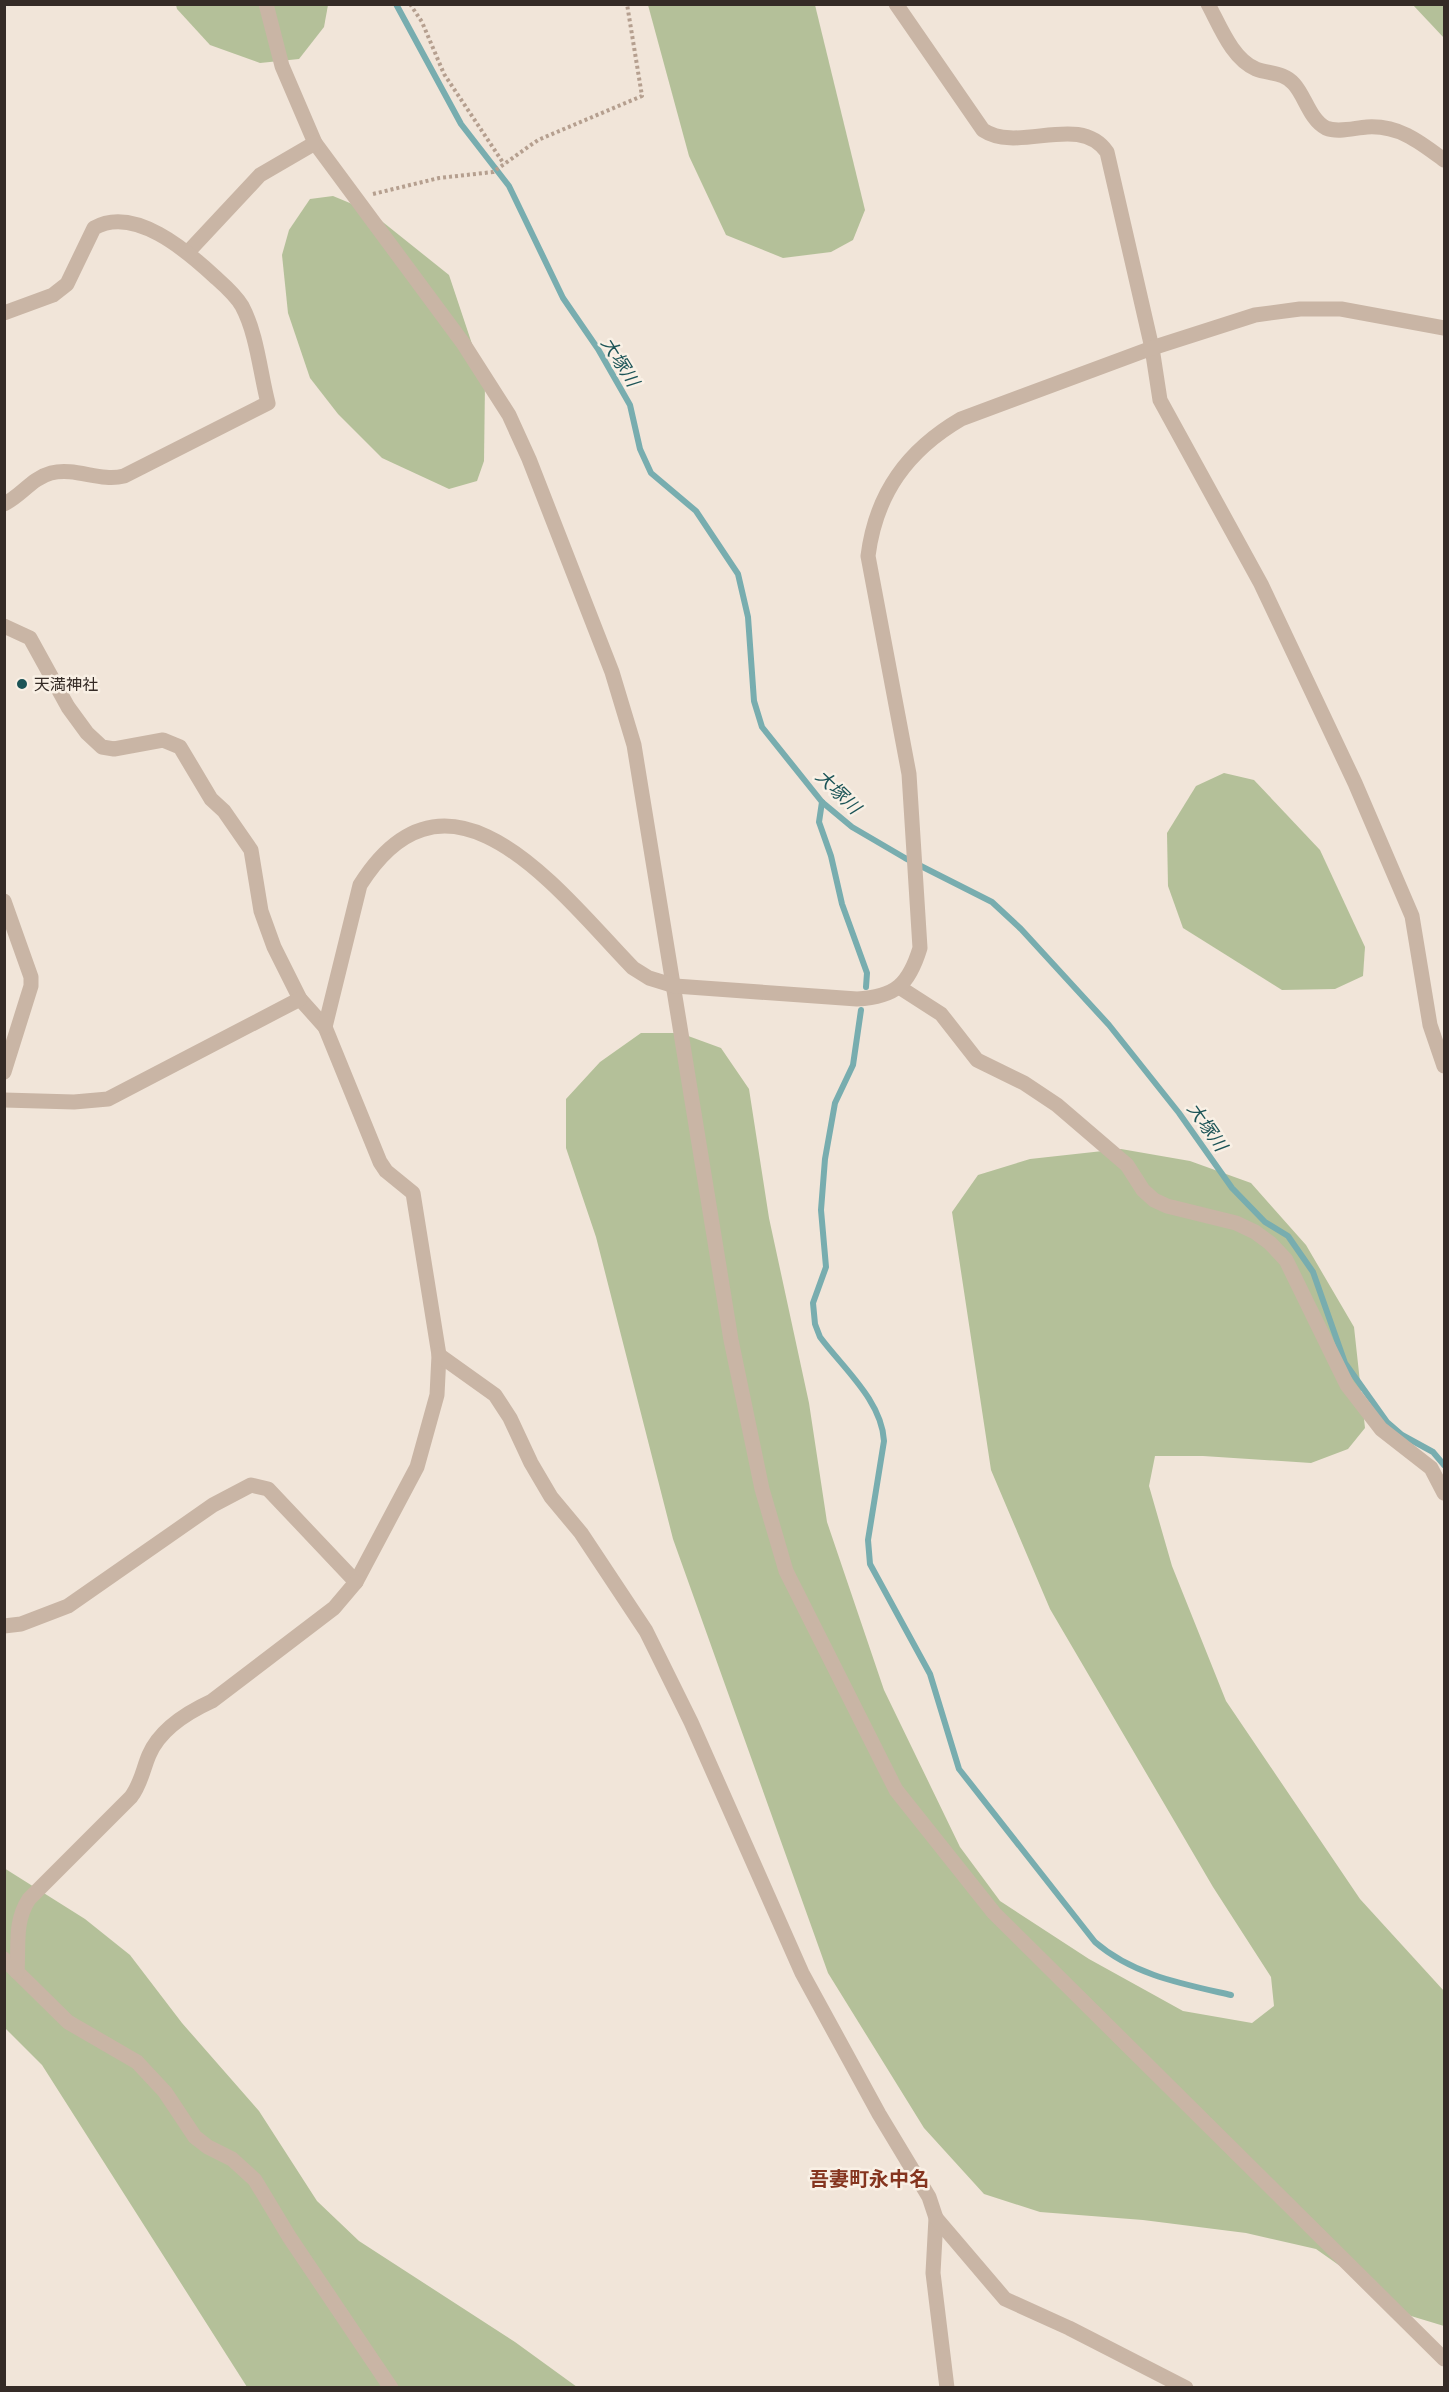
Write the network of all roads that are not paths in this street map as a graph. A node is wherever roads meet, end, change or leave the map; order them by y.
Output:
1 (266, 4) edge
2 (896, 4) edge
3 (1208, 4) edge
4 (315, 143) junction
5 (1444, 160) edge
6 (188, 252) junction
7 (4, 314) edge
8 (1444, 328) edge
9 (1152, 348) junction
10 (4, 504) edge
11 (4, 626) edge
12 (4, 901) edge
13 (675, 986) junction
14 (899, 987) junction
15 (300, 999) junction
16 (325, 1027) junction
17 (1444, 1066) edge
18 (4, 1072) edge
19 (4, 1100) edge
20 (439, 1355) junction
21 (1444, 1493) edge
22 (356, 1582) junction
23 (4, 1626) edge
24 (4, 1959) edge
25 (17, 1972) junction
26 (936, 2218) junction
27 (1444, 2359) edge
28 (391, 2388) edge
29 (947, 2388) edge
30 (1186, 2388) edge

1 - 4 street
2 - 9 street
3 - 5 street
4 - 6 street
4 - 13 street
6 - 7 street
6 - 10 street
8 - 9 street
9 - 14 street
9 - 17 street
11 - 15 street
12 - 18 street
13 - 14 street
13 - 16 street
13 - 27 street
14 - 21 street
15 - 16 street
15 - 19 street
16 - 20 street
20 - 22 street
20 - 26 street
22 - 23 street
22 - 25 street
24 - 25 street
25 - 28 street
26 - 29 street
26 - 30 street

